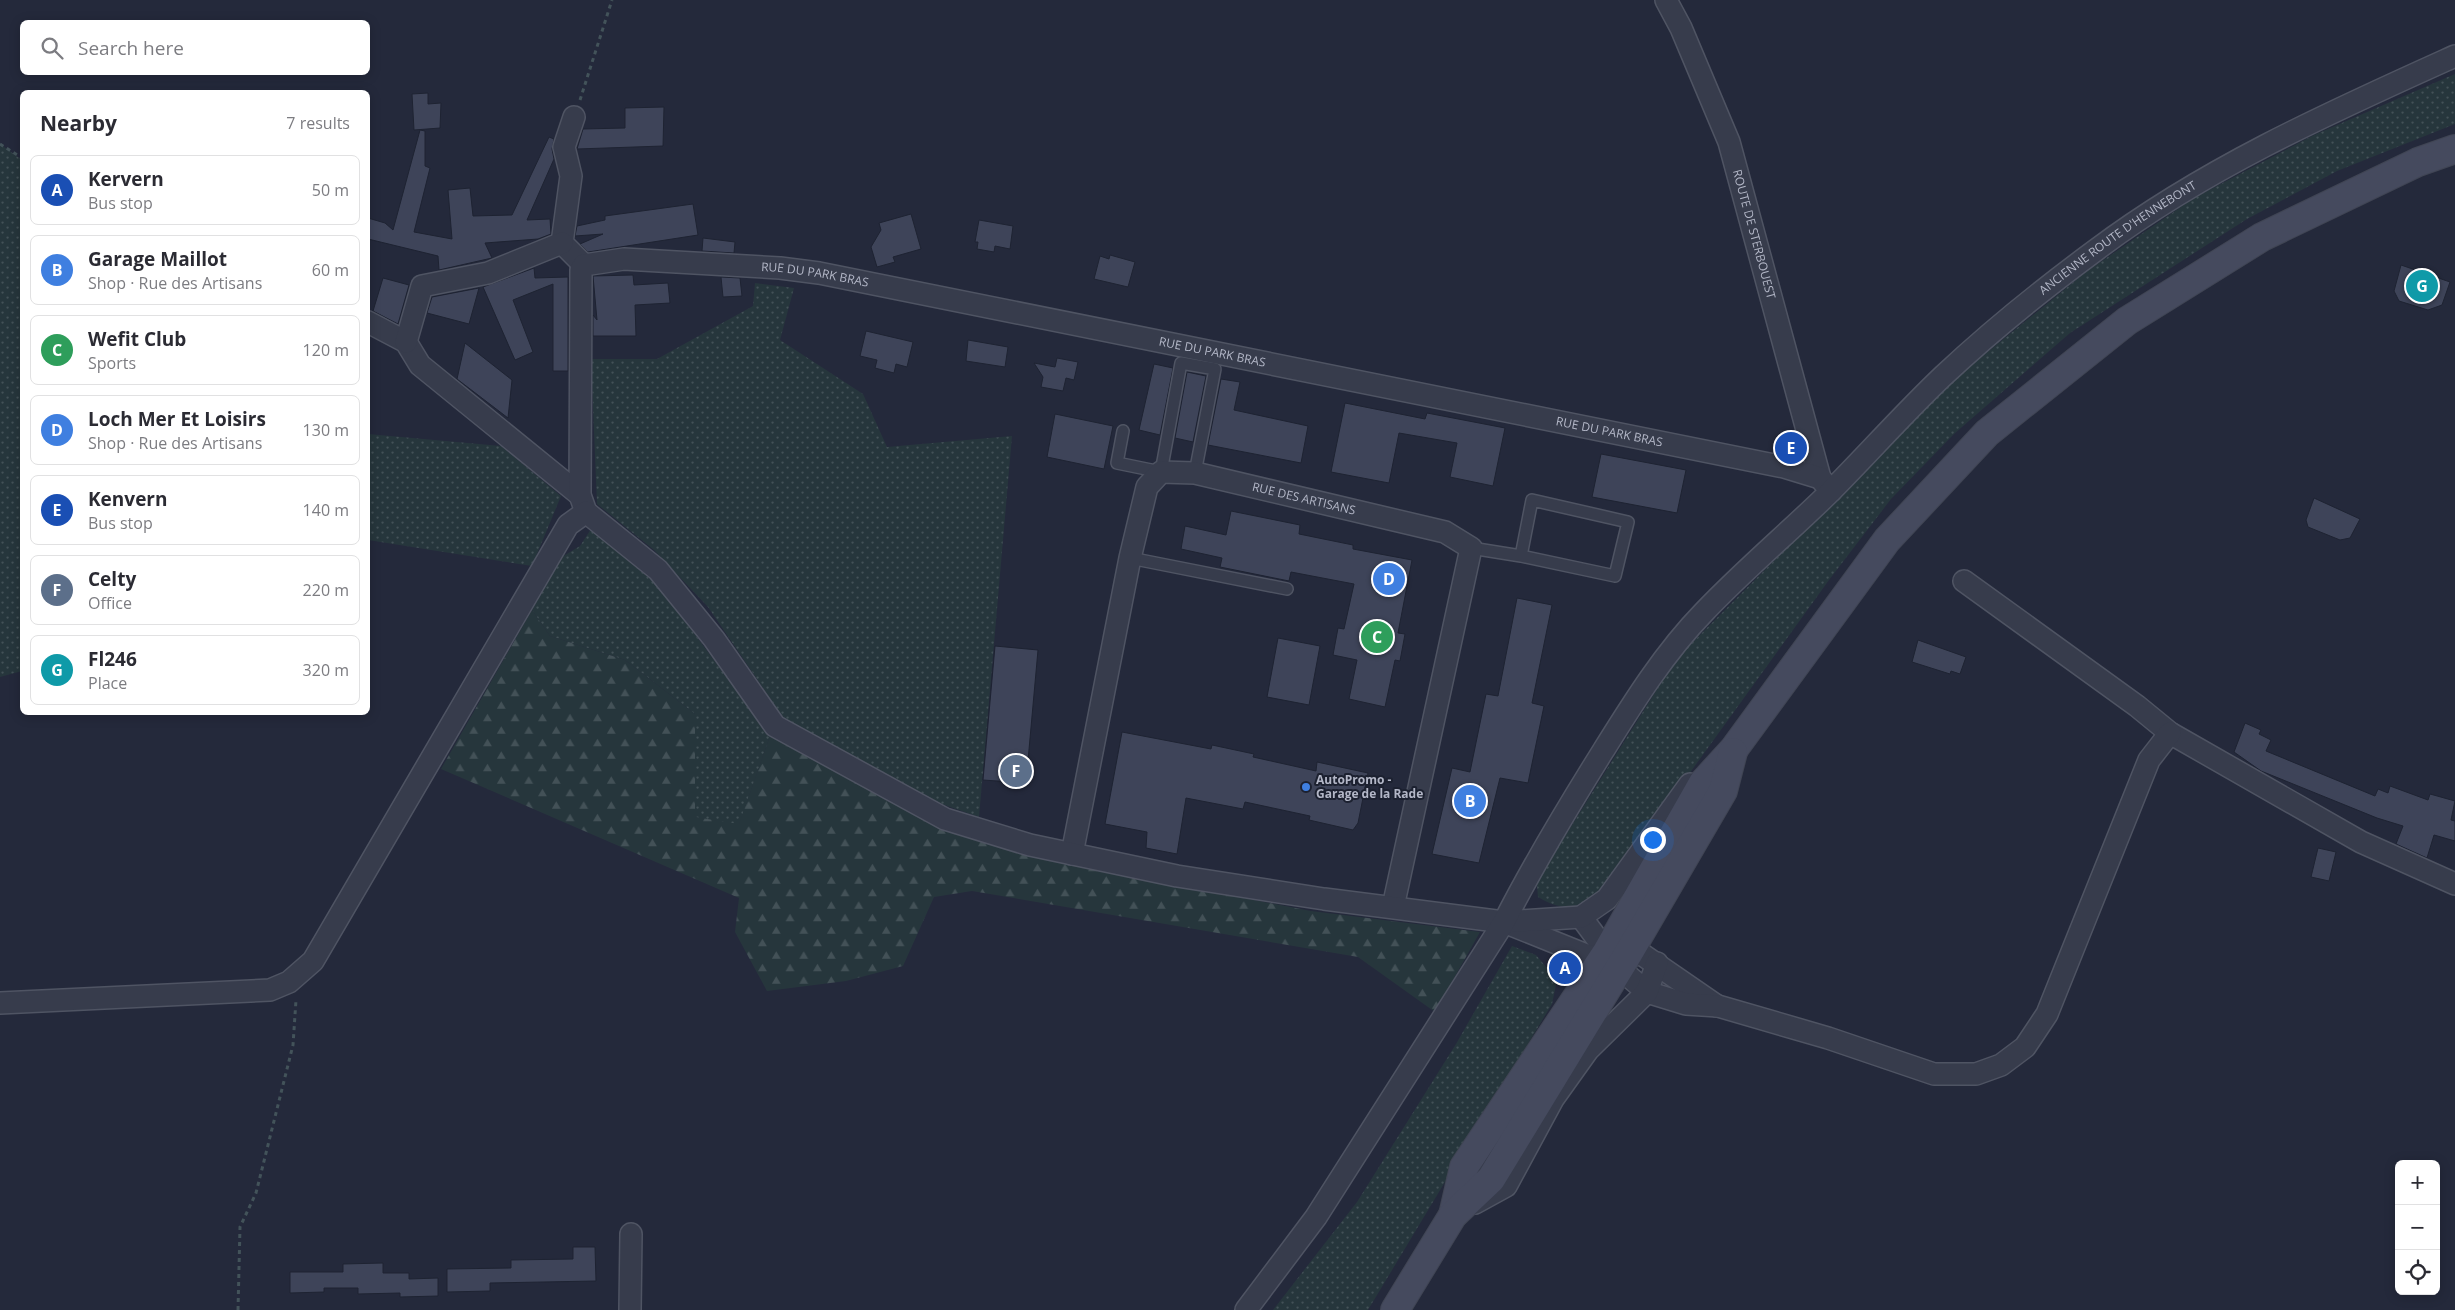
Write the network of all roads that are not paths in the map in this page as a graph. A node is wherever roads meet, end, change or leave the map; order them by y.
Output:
1 (1666, 0) edge
2 (2455, 56) edge
3 (574, 117) road end
4 (2455, 149) edge
5 (562, 243) junction
6 (584, 264) junction
7 (370, 323) edge
8 (406, 342) junction
9 (1123, 431) dead end
10 (1161, 472) junction
11 (1194, 473) junction
12 (1825, 485) junction
13 (583, 503) junction
14 (1471, 548) junction
15 (1521, 556) junction
16 (1130, 558) junction
17 (1964, 581) dead end
18 (1287, 589) dead end
19 (2170, 734) junction
20 (1734, 749) junction
21 (1072, 854) junction
22 (2455, 884) edge
23 (1393, 907) junction
24 (1581, 917) junction
25 (1504, 922) junction
26 (1617, 958) junction
27 (1657, 963) junction
28 (1647, 992) junction
29 (0, 1003) edge
30 (1718, 1006) junction
31 (1453, 1215) junction
32 (631, 1234) dead end
33 (630, 1310) edge
34 (1246, 1310) edge
35 (1395, 1310) edge

1 - 12 street, ROUTE DE STERBOUEST
2 - 12 street, ANCIENNE ROUTE D'HENNEBONT
3 - 5 street
4 - 20 main road
5 - 6 street
5 - 8 street
6 - 12 street, RUE DU PARK BRAS
6 - 13 street
7 - 8 street
8 - 13 street
9 - 10 lane
10 - 11 street, RUE DES ARTISANS
10 - 11 lane
10 - 16 street
11 - 14 street, RUE DES ARTISANS
12 - 25 street, ANCIENNE ROUTE D'HENNEBONT
13 - 21 street
13 - 29 street
14 - 15 lane
14 - 23 street
15 - 15 lane
16 - 18 lane
16 - 21 street
17 - 19 street
19 - 22 street
19 - 30 street
20 - 24 street
20 - 26 main road
21 - 23 street
23 - 25 street
24 - 25 street
24 - 26 street
25 - 26 street
25 - 34 street, ANCIENNE ROUTE D'HENNEBONT
26 - 27 street
26 - 28 street
26 - 31 main road
27 - 28 street
27 - 30 street
28 - 30 street
28 - 31 street
31 - 35 main road
32 - 33 street

